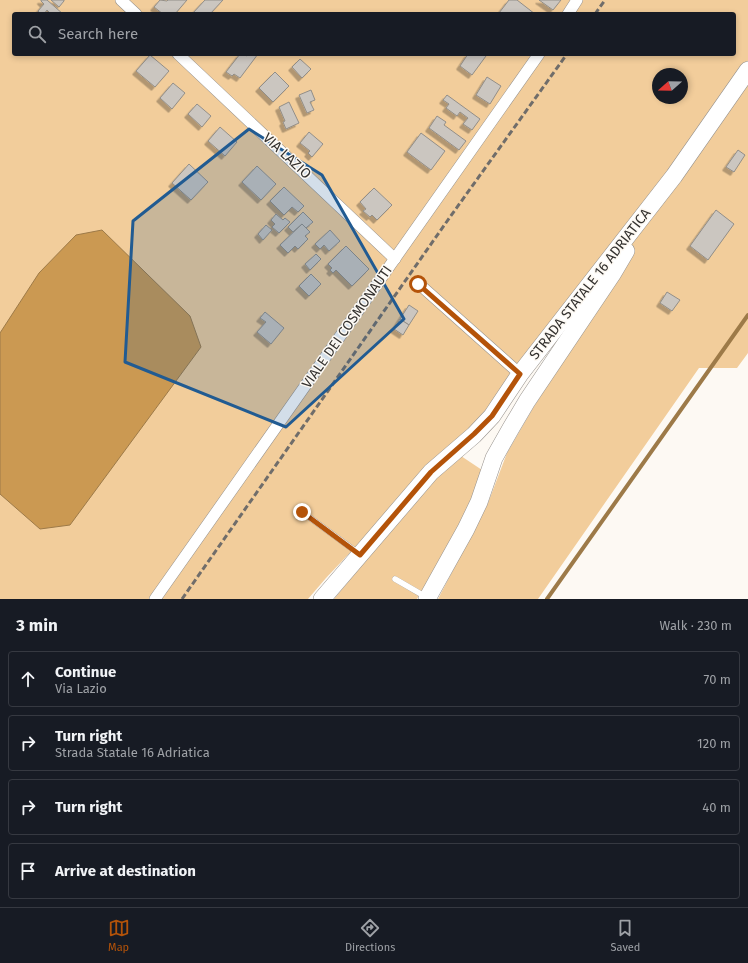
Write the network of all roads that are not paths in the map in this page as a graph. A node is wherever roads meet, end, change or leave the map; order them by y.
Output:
1 (577, 0) edge
2 (127, 2) edge
3 (134, 12) edge
4 (569, 12) edge
5 (180, 56) edge
6 (538, 56) edge
7 (748, 70) edge
8 (653, 204) junction
9 (395, 259) junction
10 (418, 284) dead end
11 (520, 374) junction
12 (302, 512) dead end
13 (360, 555) junction
14 (395, 579) dead end
15 (155, 599) edge
16 (322, 599) edge
17 (427, 599) edge

1 - 4 street
2 - 3 street
5 - 9 street, VIA LAZIO
6 - 9 street, VIALE DEI COSMONAUTI
7 - 8 main road, STRADA STATALE 16 ADRIATICA
8 - 11 main road, STRADA STATALE 16 ADRIATICA
8 - 17 main road, STRADA STATALE 16 ADRIATICA
9 - 15 street, VIALE DEI COSMONAUTI
10 - 11 street
11 - 13 main road, STRADA STATALE 16 ADRIATICA
12 - 13 lane
13 - 16 main road, STRADA STATALE 16 ADRIATICA
14 - 17 lane

